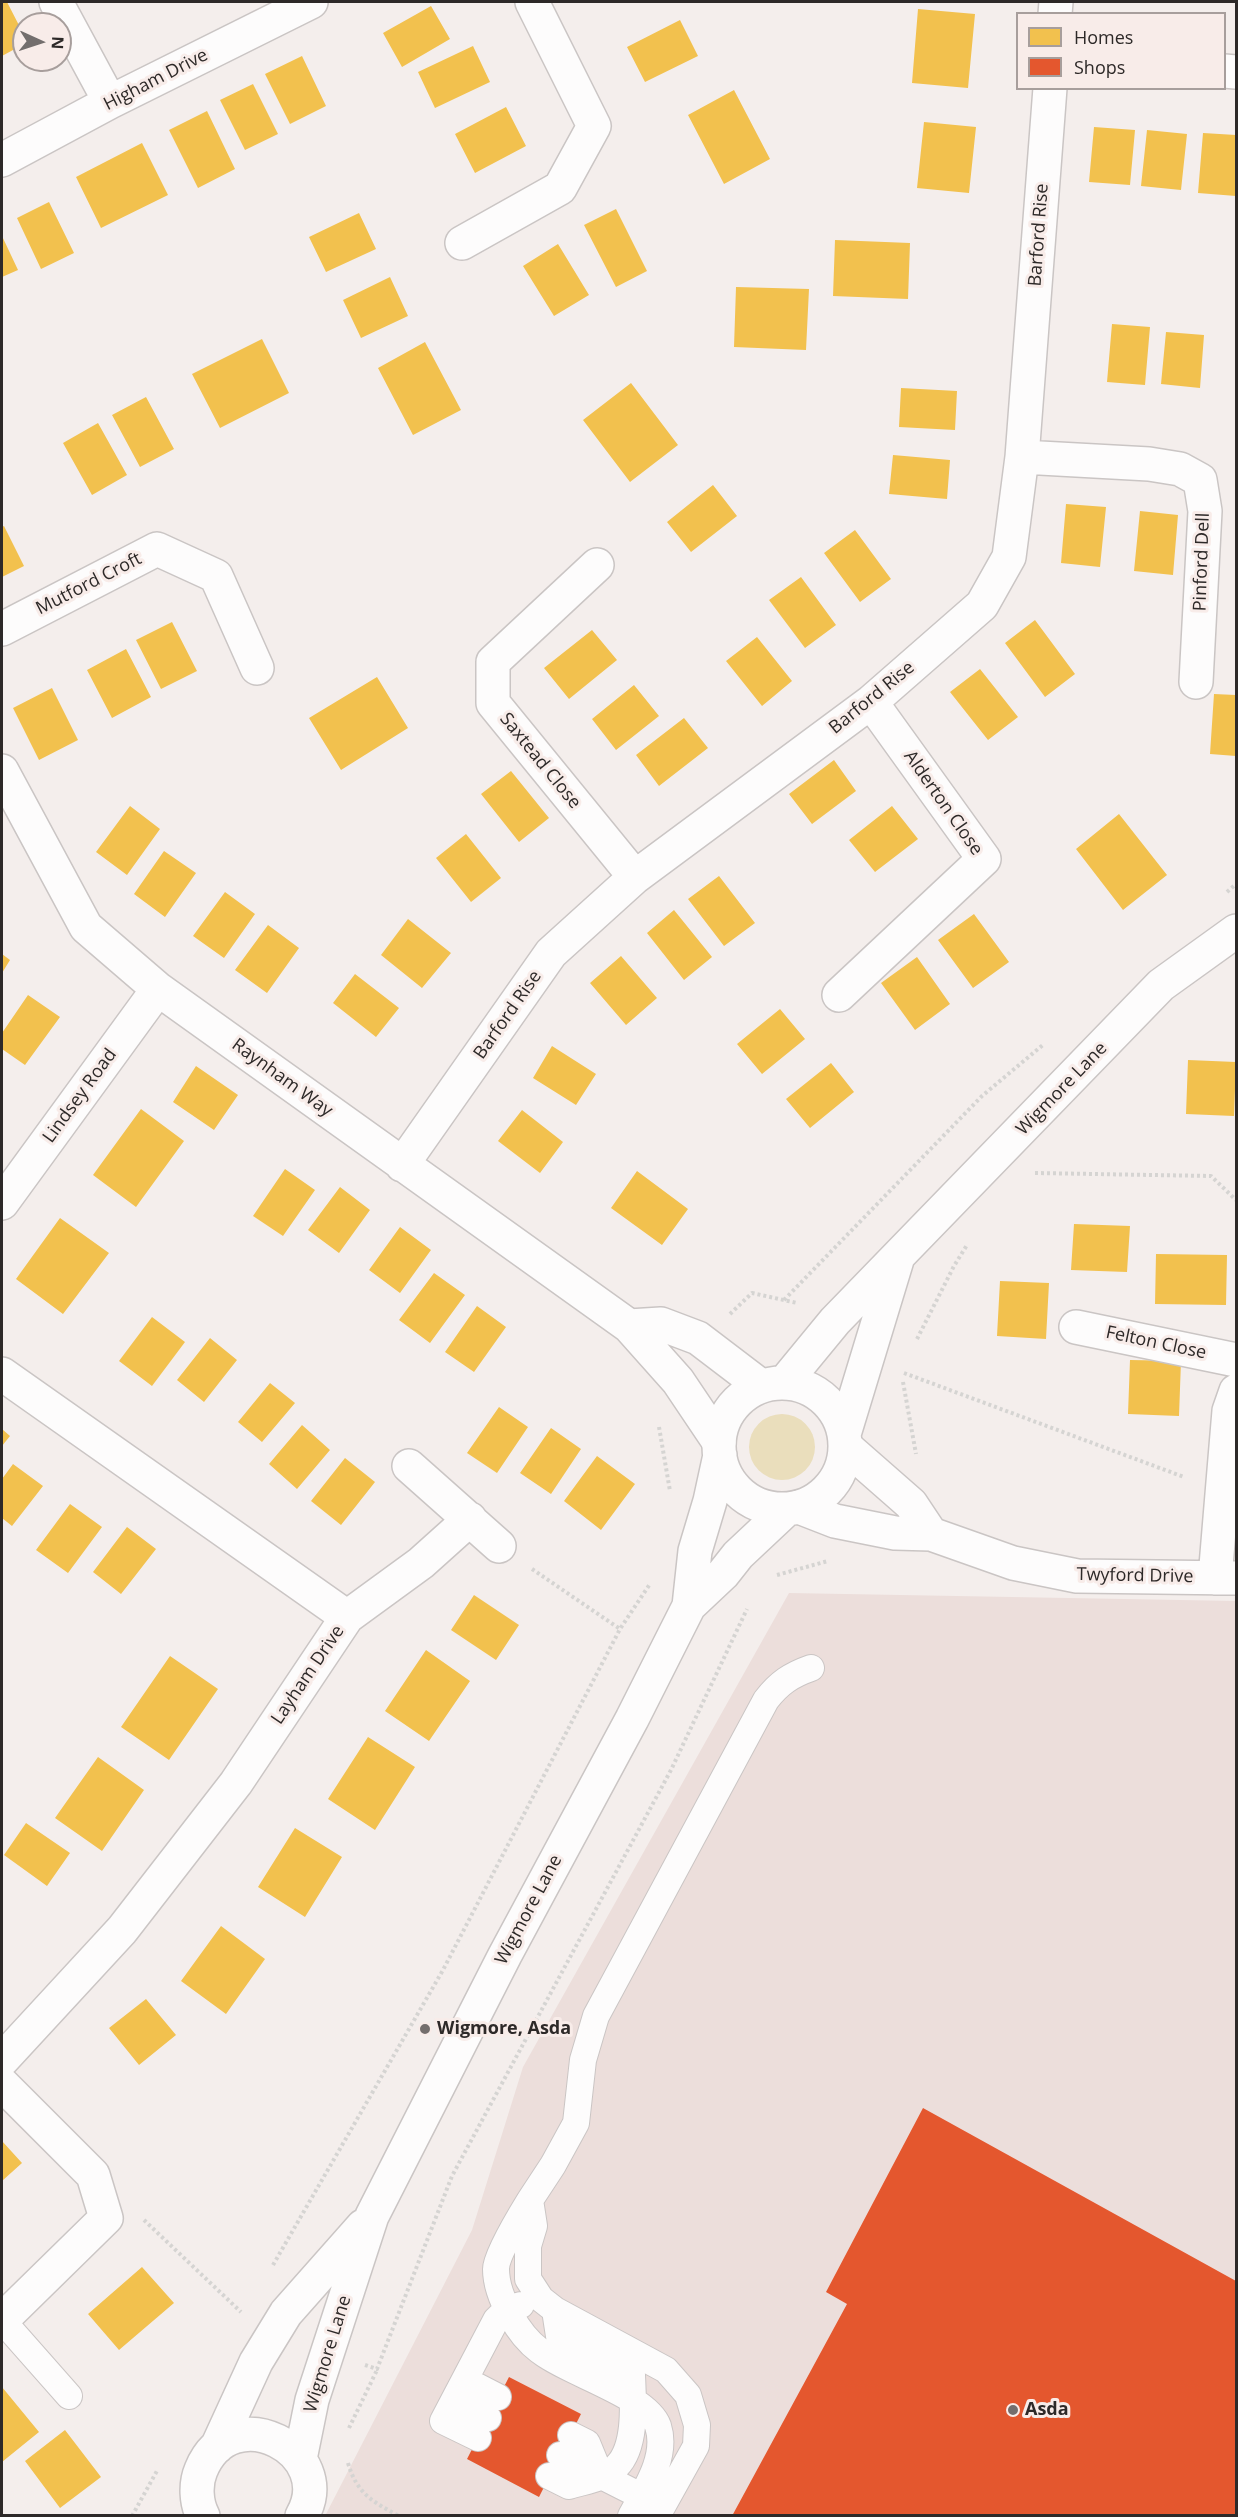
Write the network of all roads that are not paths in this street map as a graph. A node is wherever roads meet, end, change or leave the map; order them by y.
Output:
1 (56, 2) edge
2 (311, 2) edge
3 (532, 2) edge
4 (1050, 90) edge
5 (110, 102) junction
6 (2, 160) edge
7 (462, 243) dead end
8 (1022, 457) junction
9 (597, 565) dead end
10 (2, 630) edge
11 (257, 668) dead end
12 (1196, 682) dead end
13 (871, 702) junction
14 (2, 771) edge
15 (636, 877) junction
16 (1236, 931) edge
17 (158, 989) junction
18 (839, 994) dead end
19 (402, 1165) junction
20 (2, 1203) edge
21 (898, 1259) junction
22 (629, 1326) junction
23 (1076, 1327) dead end
24 (1236, 1360) edge
25 (2, 1374) edge
26 (772, 1384) junction
27 (1236, 1390) edge
28 (845, 1439) junction
29 (720, 1449) junction
30 (409, 1466) dead end
31 (793, 1508) junction
32 (470, 1519) junction
33 (931, 1534) junction
34 (500, 1546) road end
35 (1226, 1578) edge
36 (689, 1606) junction
37 (347, 1617) junction
38 (811, 1668) dead end
39 (2, 2060) edge
40 (2, 2084) edge
41 (530, 2200) junction
42 (372, 2216) junction
43 (548, 2305) junction
44 (507, 2309) junction
45 (3, 2320) edge
46 (460, 2390) junction
47 (69, 2396) dead end
48 (633, 2399) junction
49 (217, 2447) junction
50 (560, 2455) dead end
51 (300, 2459) junction
52 (601, 2477) junction
53 (643, 2509) edge
54 (203, 2516) edge
55 (302, 2516) edge

1 - 5 street
2 - 5 street, Higham Drive
3 - 7 street
4 - 8 street, Barford Rise
5 - 6 street, Higham Drive
8 - 12 street, Pinford Dell
8 - 13 street, Barford Rise
9 - 15 street, Saxtead Close
10 - 11 street, Mutford Croft
13 - 15 street, Barford Rise
13 - 18 street, Alderton Close
14 - 17 street, Raynham Way
15 - 19 street, Barford Rise
16 - 21 street, Wigmore Lane
17 - 19 street, Raynham Way
17 - 20 street, Lindsey Road
19 - 22 street, Raynham Way
21 - 26 street, Wigmore Lane
21 - 28 street, Wigmore Lane
22 - 26 street
22 - 29 street, Raynham Way
23 - 24 street, Felton Close
25 - 37 street, Layham Drive
26 - 28 street
26 - 29 street, Wigmore Lane
27 - 35 street
28 - 31 street, Wigmore Lane
28 - 33 street
29 - 31 street
29 - 36 street, Wigmore Lane
30 - 32 street
31 - 33 street, Twyford Drive
31 - 36 street, Wigmore Lane
32 - 34 street
32 - 37 street
33 - 35 street, Twyford Drive
36 - 42 street, Wigmore Lane
37 - 39 street, Layham Drive
38 - 41 lane
40 - 45 street
41 - 43 lane
41 - 44 lane
42 - 49 street, Wigmore Lane
42 - 51 street, Wigmore Lane
43 - 44 lane
43 - 48 lane
43 - 53 lane
44 - 46 lane
44 - 48 lane
45 - 47 lane
46 - 46 lane
48 - 52 lane
48 - 53 lane
49 - 51 street
49 - 54 street, Wigmore Lane
50 - 52 lane
51 - 55 street, Wigmore Lane
52 - 53 lane

